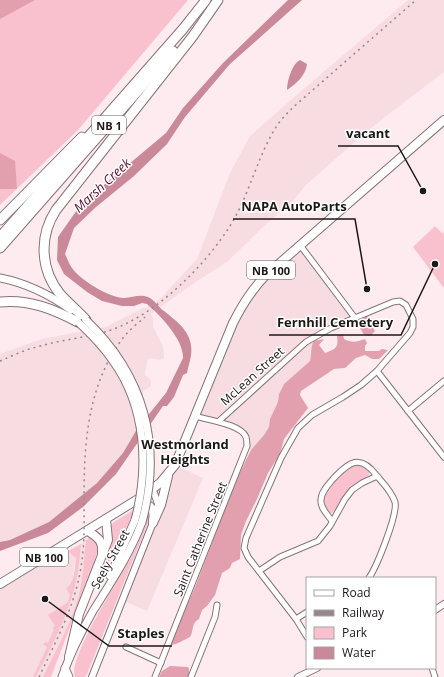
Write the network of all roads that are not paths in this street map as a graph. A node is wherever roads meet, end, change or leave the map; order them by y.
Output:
1 (206, 0) edge
2 (217, 0) edge
3 (119, 101) junction
4 (444, 120) edge
5 (0, 220) edge
6 (0, 237) edge
7 (300, 246) junction
8 (0, 248) edge
9 (0, 278) edge
10 (0, 282) edge
11 (0, 302) edge
12 (355, 318) junction
13 (82, 321) junction
14 (377, 371) junction
15 (444, 382) edge
16 (408, 411) junction
17 (195, 416) junction
18 (219, 421) junction
19 (443, 455) edge
20 (169, 473) junction
21 (377, 476) junction
22 (153, 490) junction
23 (133, 502) junction
24 (106, 519) junction
25 (332, 521) junction
26 (153, 523) junction
27 (88, 531) junction
28 (101, 557) junction
29 (259, 571) junction
30 (370, 577) edge
31 (0, 584) edge
32 (217, 605) dead end
33 (306, 613) edge
34 (296, 619) junction
35 (306, 635) edge
36 (126, 647) dead end
37 (69, 657) junction
38 (160, 663) junction
39 (65, 668) junction
40 (316, 669) edge
41 (62, 677) edge
42 (69, 677) edge
43 (92, 677) edge
44 (155, 677) edge
45 (191, 677) edge
46 (298, 677) edge

1 - 3 highway, NB 1
2 - 8 highway, NB 1
2 - 13 highway
3 - 5 highway
3 - 6 highway, NB 1
4 - 7 main road, NB 100
7 - 12 street
7 - 17 main road, NB 100
9 - 13 main road, Seely Street
10 - 13 main road, Seely Street
11 - 13 highway
12 - 14 street, McLean Street
12 - 18 street, McLean Street
13 - 37 main road, Seely Street, bridge
14 - 16 street
14 - 29 street
15 - 16 street
16 - 19 street
17 - 18 street, McLean Street
17 - 20 main road, NB 100
18 - 38 street, Saint Catherine Street
20 - 22 main road, NB 100
20 - 26 main road
21 - 25 street
21 - 25 street
21 - 30 street
22 - 23 main road, NB 100
22 - 26 street
23 - 24 main road, NB 100
23 - 26 main road
24 - 27 main road, NB 100
24 - 28 main road
25 - 29 street
26 - 43 street
27 - 28 main road
27 - 31 main road, NB 100
28 - 37 main road
29 - 34 street
32 - 45 street
33 - 34 street
34 - 35 street
36 - 38 street
37 - 39 main road, Seely Street
38 - 44 street, Saint Catherine Street
39 - 41 main road, Seely Street
39 - 42 main road
40 - 46 street

